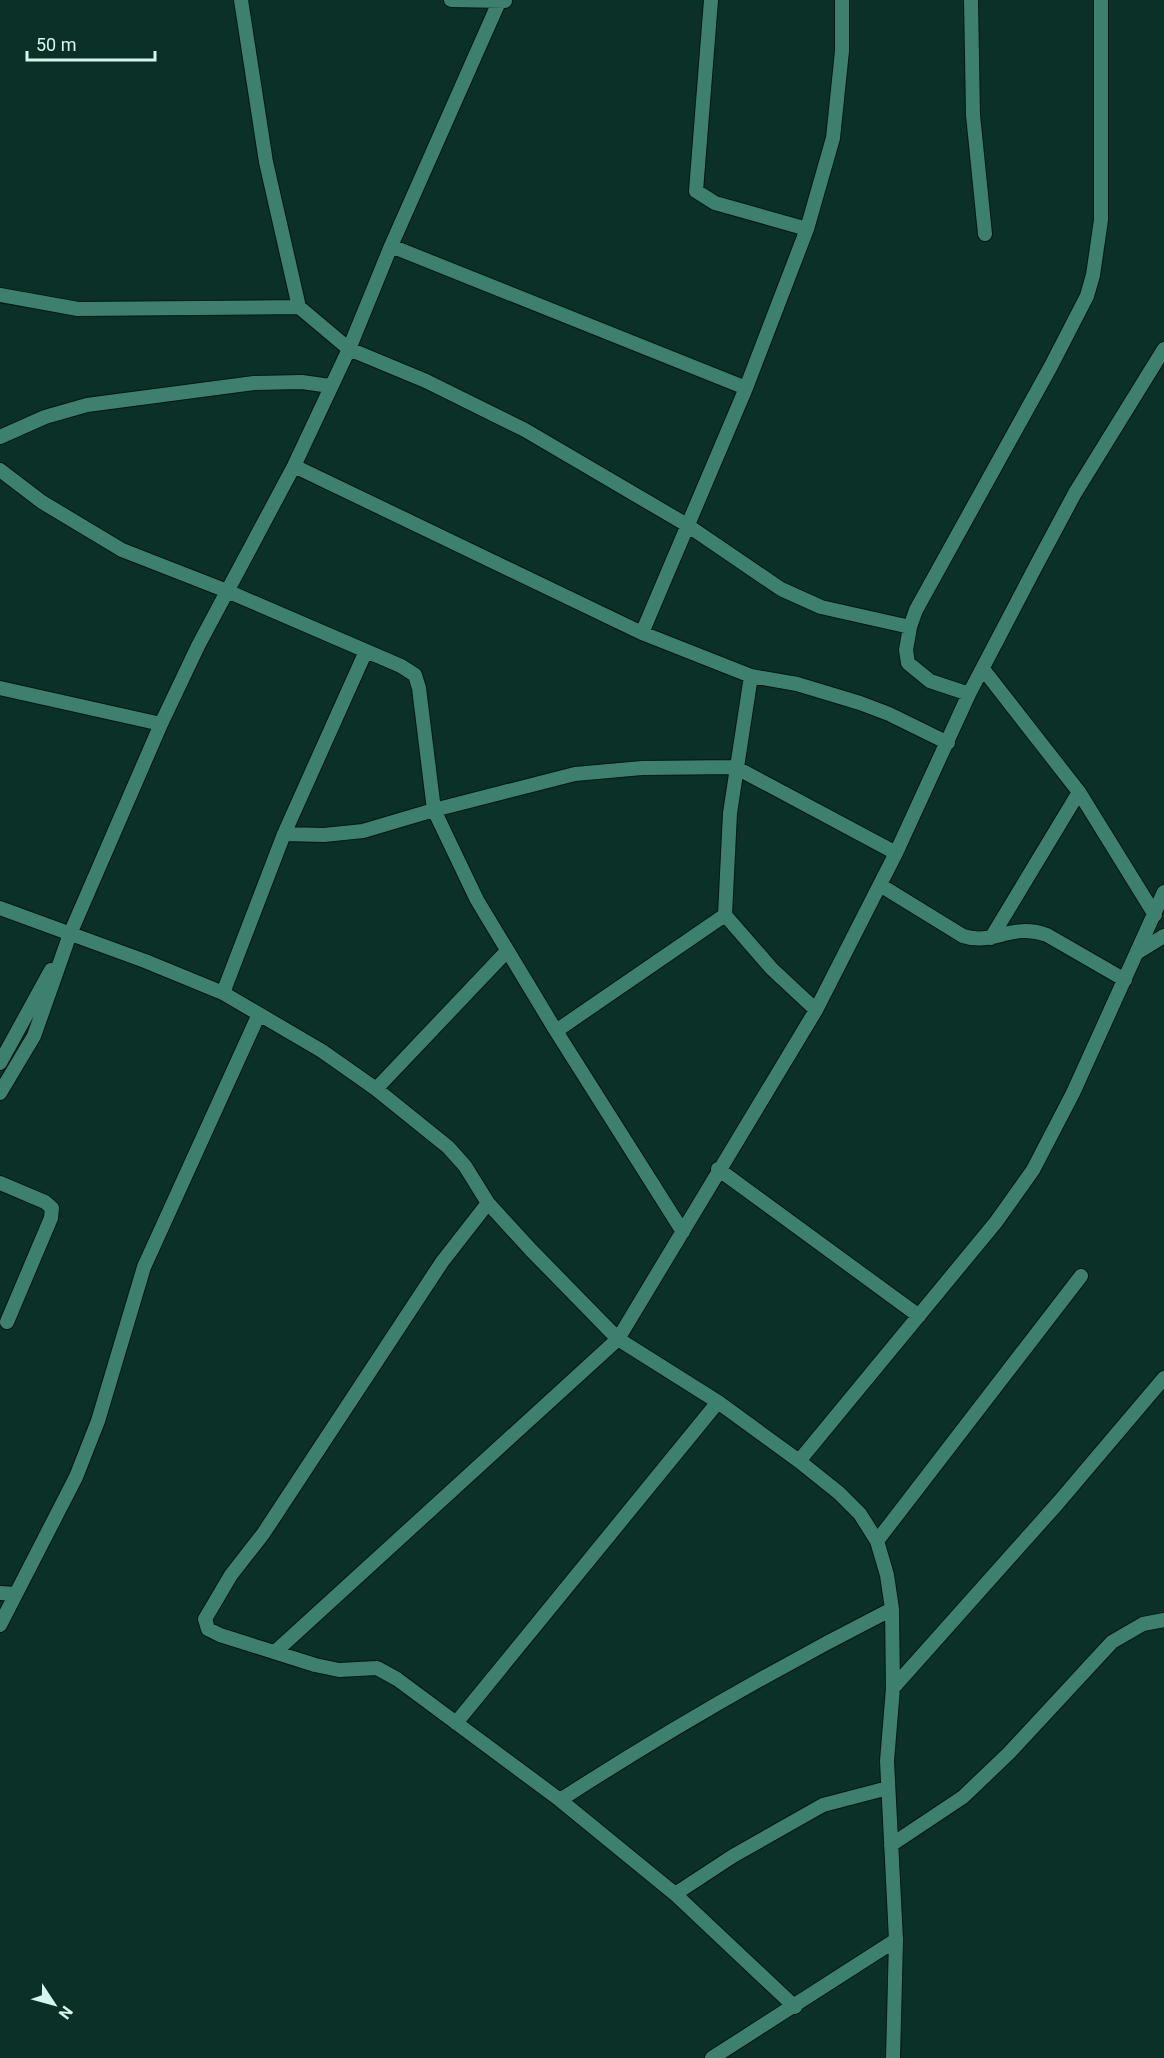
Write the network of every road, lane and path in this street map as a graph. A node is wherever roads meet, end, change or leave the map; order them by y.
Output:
1 (241, 0) edge
2 (451, 0) edge
3 (711, 0) edge
4 (842, 0) edge
5 (971, 0) edge
6 (1101, 0) edge
7 (503, 1) edge
8 (807, 229) junction
9 (985, 234) dead end
10 (391, 246) junction
11 (0, 295) edge
12 (299, 307) junction
13 (349, 349) junction
14 (1164, 349) edge
15 (330, 386) junction
16 (746, 388) junction
17 (0, 437) edge
18 (294, 466) junction
19 (0, 470) edge
20 (687, 525) junction
21 (227, 591) junction
22 (910, 627) junction
23 (642, 633) junction
24 (366, 651) junction
25 (983, 669) junction
26 (751, 676) junction
27 (0, 688) edge
28 (969, 694) junction
29 (161, 724) junction
30 (948, 743) junction
31 (735, 767) junction
32 (1079, 792) junction
33 (434, 810) junction
34 (284, 834) junction
35 (896, 853) junction
36 (880, 885) junction
37 (1164, 892) edge
38 (0, 908) edge
39 (725, 915) junction
40 (1155, 915) junction
41 (70, 934) junction
42 (1164, 936) edge
43 (990, 938) junction
44 (507, 951) junction
45 (1138, 952) junction
46 (1125, 980) junction
47 (223, 993) junction
48 (816, 1010) junction
49 (259, 1014) junction
50 (556, 1031) junction
51 (0, 1063) edge
52 (376, 1089) junction
53 (0, 1093) edge
54 (718, 1169) junction
55 (0, 1183) edge
56 (488, 1203) junction
57 (683, 1232) junction
58 (1081, 1276) dead end
59 (919, 1316) junction
60 (7, 1322) dead end
61 (618, 1340) junction
62 (1164, 1378) edge
63 (718, 1402) junction
64 (799, 1461) junction
65 (876, 1541) junction
66 (0, 1593) edge
67 (16, 1594) junction
68 (892, 1609) junction
69 (1164, 1620) edge
70 (0, 1625) edge
71 (275, 1652) junction
72 (893, 1688) junction
73 (456, 1723) junction
74 (888, 1788) junction
75 (560, 1800) junction
76 (891, 1845) junction
77 (675, 1894) junction
78 (896, 1940) junction
79 (795, 2007) junction
80 (712, 2058) edge
81 (893, 2058) edge

1 - 12 street
2 - 7 street
3 - 8 street
4 - 8 street
5 - 9 street
6 - 22 street
7 - 10 street
8 - 16 street
10 - 13 street
10 - 16 street
11 - 12 street
12 - 13 street
13 - 15 street
13 - 20 street
14 - 25 street
15 - 17 street
15 - 18 street
16 - 20 street
18 - 21 street
18 - 23 street
19 - 21 street
20 - 22 street
20 - 23 street
21 - 24 street
21 - 29 street
22 - 28 street
23 - 26 street
24 - 33 street
24 - 34 street
25 - 28 street
25 - 32 street
26 - 30 street
26 - 31 street
27 - 29 street
28 - 30 street
29 - 41 street
30 - 35 street
31 - 33 street
31 - 35 street
31 - 39 street
32 - 40 street
32 - 43 street
33 - 34 street
33 - 44 street
34 - 47 street
35 - 36 street
36 - 43 street
36 - 48 street
37 - 40 street
38 - 41 street
39 - 48 street
39 - 50 street
40 - 45 street
41 - 47 street
41 - 51 street
41 - 53 street
42 - 45 street
43 - 46 street
44 - 50 street
44 - 52 street
45 - 46 street
46 - 59 street
47 - 49 street
48 - 54 street
49 - 52 street
49 - 67 street
50 - 57 street
52 - 56 street
54 - 57 street
54 - 59 street
55 - 60 street
56 - 61 street
56 - 71 street
57 - 61 street
58 - 65 street
59 - 64 street
61 - 63 street
61 - 71 street
62 - 72 street
63 - 64 street
63 - 73 street
64 - 65 street
65 - 68 street
66 - 67 street
67 - 70 street
68 - 72 street
68 - 75 street
69 - 76 street
71 - 73 street
72 - 74 street
73 - 75 street
74 - 76 street
74 - 77 street
75 - 77 street
76 - 78 street
77 - 79 street
78 - 79 street
78 - 81 street
79 - 80 street

